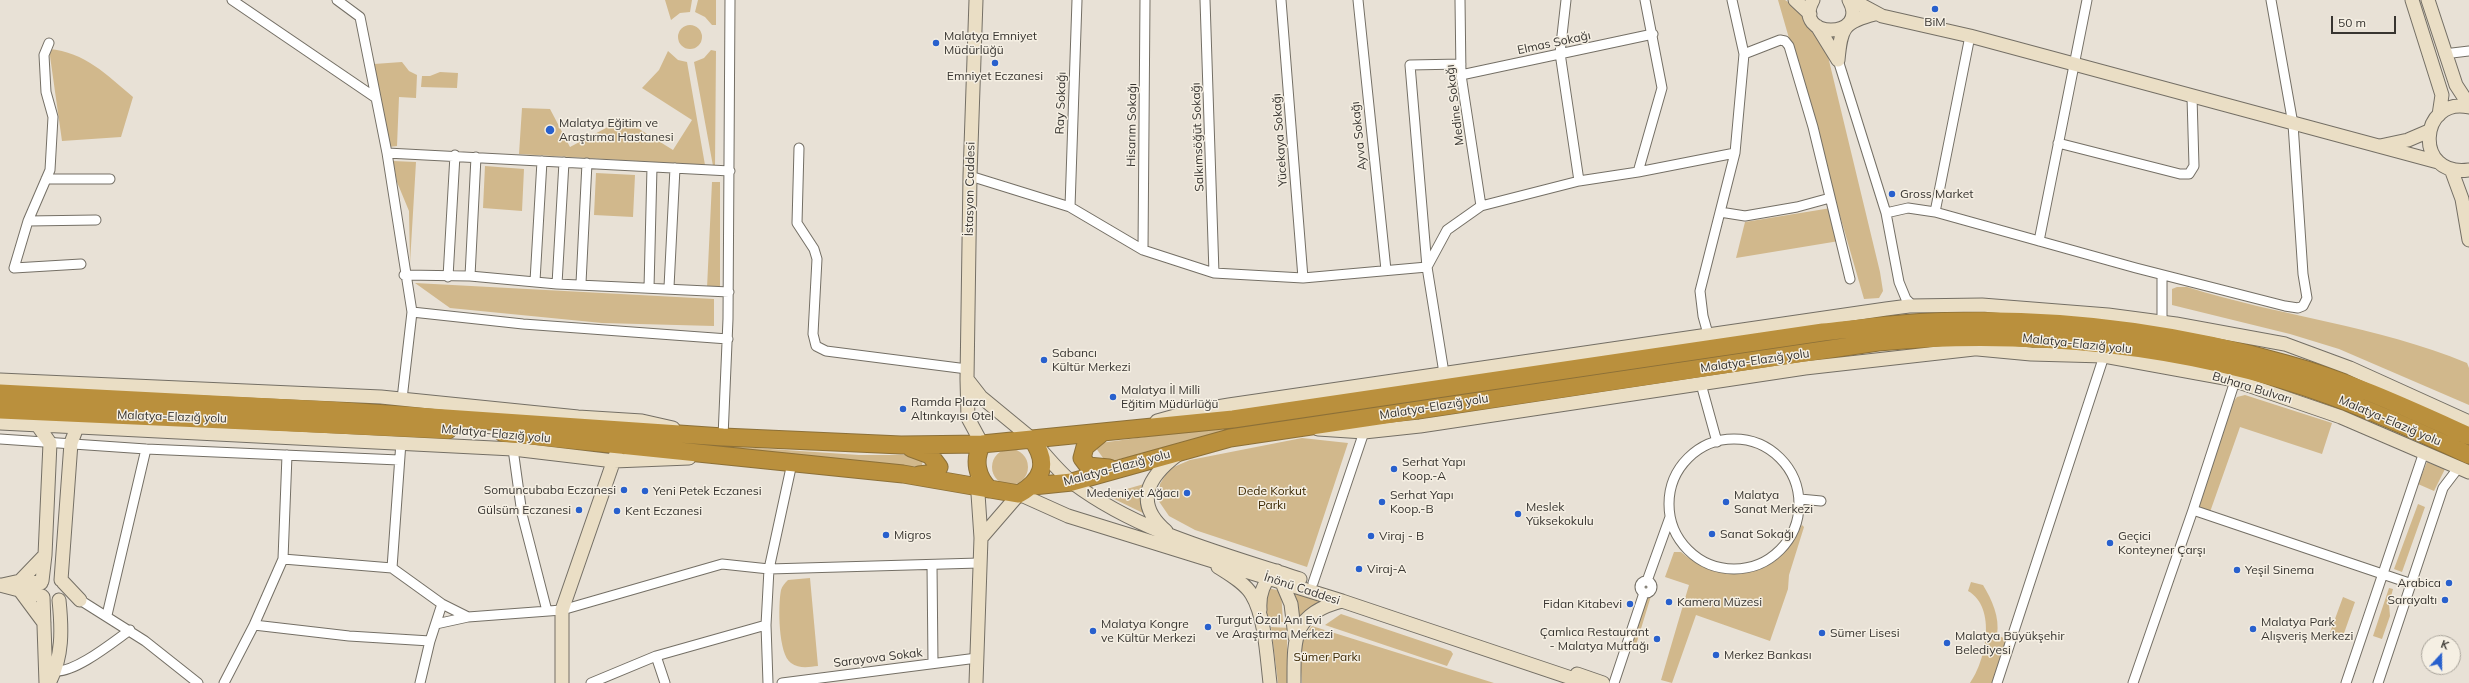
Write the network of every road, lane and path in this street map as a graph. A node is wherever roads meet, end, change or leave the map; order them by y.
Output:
1 (232, 0) edge
2 (337, 0) edge
3 (730, 0) edge
4 (976, 0) edge
5 (1077, 0) edge
6 (1146, 0) edge
7 (1205, 0) edge
8 (1281, 0) edge
9 (1358, 0) edge
10 (1460, 0) edge
11 (1566, 0) edge
12 (1645, 0) edge
13 (1795, 0) edge
14 (1813, 0) edge
15 (1850, 0) edge
16 (2087, 0) edge
17 (2270, 0) edge
18 (2412, 0) edge
19 (2428, 0) edge
20 (1735, 3) edge
21 (1810, 14) junction
22 (1875, 14) junction
23 (1817, 26) junction
24 (1844, 28) junction
25 (1653, 34) junction
26 (1970, 36) junction
27 (49, 43) dead end
28 (2469, 51) edge
29 (1560, 53) junction
30 (1744, 54) junction
31 (2444, 54) junction
32 (1838, 60) junction
33 (1461, 64) junction
34 (2073, 65) junction
35 (1461, 75) junction
36 (2192, 97) junction
37 (376, 98) junction
38 (2469, 106) edge
39 (2439, 115) junction
40 (2293, 124) junction
41 (2429, 131) junction
42 (2058, 143) junction
43 (2378, 147) junction
44 (799, 148) dead end
45 (387, 153) junction
46 (1735, 153) junction
47 (455, 155) junction
48 (476, 157) junction
49 (542, 161) junction
50 (564, 162) junction
51 (2438, 162) junction
52 (587, 163) junction
53 (652, 167) junction
54 (675, 168) junction
55 (2451, 169) junction
56 (2469, 170) edge
57 (730, 171) junction
58 (1638, 172) junction
59 (970, 176) junction
60 (46, 179) junction
61 (110, 179) dead end
62 (1579, 181) junction
63 (1830, 198) junction
64 (1481, 206) junction
65 (1070, 207) junction
66 (1720, 212) junction
67 (1935, 212) junction
68 (1886, 213) junction
69 (96, 220) dead end
70 (28, 221) junction
71 (2469, 240) edge
72 (2039, 241) junction
73 (1143, 250) junction
74 (81, 264) dead end
75 (1427, 267) junction
76 (1386, 270) junction
77 (1214, 273) junction
78 (404, 275) junction
79 (2162, 275) junction
80 (470, 276) junction
81 (448, 277) junction
82 (1303, 278) junction
83 (1850, 279) dead end
84 (535, 281) junction
85 (581, 283) junction
86 (557, 284) junction
87 (649, 288) junction
88 (669, 288) junction
89 (729, 292) junction
90 (1913, 306) junction
91 (412, 312) junction
92 (2162, 322) junction
93 (1708, 334) junction
94 (728, 338) junction
95 (1878, 342) junction
96 (1974, 348) junction
97 (2104, 356) junction
98 (1444, 373) junction
99 (967, 374) junction
100 (0, 380) edge
101 (2235, 380) junction
102 (1701, 384) junction
103 (0, 394) edge
104 (402, 399) junction
105 (0, 410) edge
106 (2469, 422) edge
107 (0, 423) edge
108 (38, 426) junction
109 (77, 427) junction
110 (1305, 427) junction
111 (1147, 428) junction
112 (1104, 432) junction
113 (1364, 432) junction
114 (2469, 436) edge
115 (716, 437) junction
116 (0, 439) edge
117 (400, 442) junction
118 (1717, 442) junction
119 (50, 443) junction
120 (71, 443) junction
121 (982, 444) junction
122 (1036, 444) junction
123 (901, 445) junction
124 (146, 449) junction
125 (513, 449) junction
126 (1183, 450) junction
127 (2424, 452) junction
128 (616, 454) junction
129 (287, 455) junction
130 (400, 460) junction
131 (792, 463) junction
132 (2466, 465) edge
133 (1124, 468) junction
134 (903, 474) junction
135 (981, 482) junction
136 (1072, 482) junction
137 (1026, 490) junction
138 (1800, 499) junction
139 (1821, 501) dead end
140 (2193, 510) junction
141 (1670, 516) junction
142 (1173, 537) junction
143 (981, 538) junction
144 (46, 555) junction
145 (1205, 558) junction
146 (283, 559) junction
147 (979, 563) junction
148 (932, 564) junction
149 (392, 568) junction
150 (769, 569) junction
151 (2383, 574) junction
152 (1273, 575) junction
153 (62, 581) junction
154 (1284, 583) junction
155 (1313, 583) junction
156 (2412, 584) junction
157 (0, 585) edge
158 (21, 587) junction
159 (42, 589) junction
160 (59, 599) junction
161 (80, 600) junction
162 (1342, 601) junction
163 (442, 604) junction
164 (562, 610) junction
165 (547, 611) junction
166 (107, 615) junction
167 (468, 617) junction
168 (1260, 619) junction
169 (44, 623) junction
170 (254, 624) junction
171 (436, 624) junction
172 (766, 625) junction
173 (130, 630) junction
174 (1295, 638) junction
175 (430, 641) junction
176 (656, 656) junction
177 (977, 658) junction
178 (934, 663) junction
179 (55, 671) junction
180 (47, 683) edge
181 (198, 683) edge
182 (224, 683) edge
183 (420, 683) edge
184 (562, 683) edge
185 (591, 683) edge
186 (665, 683) edge
187 (768, 683) edge
188 (782, 683) edge
189 (976, 683) edge
190 (1270, 683) edge
191 (1294, 683) edge
192 (1586, 683) edge
193 (1603, 683) edge
194 (1614, 683) edge
195 (1997, 683) edge
196 (2133, 683) edge
197 (2346, 683) edge
198 (2378, 683) edge

1 - 37 street
2 - 37 street
3 - 57 street
4 - 59 main road, İstasyon Caddesi
5 - 65 street, Ray Sokağı
6 - 73 street, Hisarım Sokağı
7 - 77 street, Salkımsöğüt Sokağı
8 - 82 street, Yücekaya Sokağı
9 - 76 street, Ayva Sokağı
10 - 33 street, Medine Sokağı
11 - 29 street
12 - 25 street
13 - 21 main road
14 - 21 main road
15 - 22 main road
15 - 24 main road
16 - 34 street
17 - 40 street
18 - 39 main road
19 - 31 main road
20 - 30 street
21 - 23 main road
22 - 24 main road
22 - 26 main road
23 - 24 main road
23 - 32 main road
24 - 32 main road
25 - 29 street, Elmas Sokağı
25 - 58 street
26 - 34 main road
26 - 67 street
27 - 60 street
28 - 31 street
29 - 35 street, Elmas Sokağı
29 - 62 street
30 - 46 street
30 - 63 street
31 - 38 main road
32 - 68 street
33 - 35 street, Medine Sokağı
33 - 75 street
34 - 36 main road
34 - 42 street
35 - 64 street, Medine Sokağı
36 - 40 main road
36 - 42 street
37 - 45 street
38 - 39 main road
39 - 41 main road
40 - 43 main road
40 - 79 street
41 - 43 main road
41 - 51 main road
42 - 72 street
43 - 51 main road
44 - 99 street
45 - 47 street
45 - 78 street
46 - 58 street
46 - 66 street
47 - 48 street
47 - 81 street
48 - 49 street
48 - 80 street
49 - 50 street
49 - 84 street
50 - 52 street
50 - 86 street
51 - 55 main road
52 - 53 street
52 - 85 street
53 - 54 street
53 - 87 street
54 - 57 street
54 - 88 street
55 - 56 main road
55 - 71 main road
57 - 89 street
58 - 62 street
59 - 65 street
59 - 99 main road, İstasyon Caddesi
60 - 61 street
60 - 70 street
62 - 64 street
63 - 66 street
63 - 83 street
64 - 75 street
65 - 73 street
66 - 93 street
67 - 68 street
67 - 72 street
68 - 90 street
69 - 70 street
70 - 74 street
72 - 79 street
73 - 77 street
75 - 76 street
75 - 98 street
76 - 82 street
77 - 82 street
78 - 81 street
78 - 91 street
79 - 92 street
80 - 81 street
80 - 84 street
84 - 86 street
85 - 86 street
85 - 87 street
87 - 88 street
88 - 89 street
89 - 94 street
90 - 92 main road
90 - 93 main road
91 - 94 street
91 - 104 street
92 - 106 main road
93 - 98 main road
94 - 115 street
95 - 96 main road
95 - 110 highway, Malatya-Elazığ yolu
95 - 132 highway, Malatya-Elazığ yolu
96 - 97 main road, Buhara Bulvarı
96 - 102 main road
97 - 101 main road, Buhara Bulvarı
97 - 195 street
98 - 111 main road
99 - 121 main road, İstasyon Caddesi
99 - 122 main road
100 - 104 main road
101 - 127 main road, Buhara Bulvarı
101 - 140 street
102 - 113 main road
102 - 118 street
103 - 115 highway, Malatya-Elazığ yolu
104 - 115 main road
105 - 128 highway, Malatya-Elazığ yolu
107 - 108 main road
108 - 109 main road
108 - 119 main road
109 - 117 main road
109 - 120 main road
110 - 113 main road
110 - 126 highway, Malatya-Elazığ yolu
111 - 112 highway, Malatya-Elazığ yolu
111 - 114 highway, Malatya-Elazığ yolu
112 - 122 highway, Malatya-Elazığ yolu
112 - 133 highway
113 - 155 street
115 - 123 highway, Malatya-Elazığ yolu
116 - 119 street
117 - 125 main road
117 - 130 street
118 - 138 street
118 - 141 street
119 - 120 street
119 - 144 main road
120 - 124 street
120 - 153 main road
121 - 122 highway, Malatya-Elazığ yolu
121 - 123 highway, Malatya-Elazığ yolu
121 - 135 highway
122 - 136 main road
122 - 137 highway
123 - 134 highway
124 - 129 street
124 - 166 street
125 - 128 main road
125 - 165 street
126 - 133 highway, Malatya-Elazığ yolu
126 - 142 main road
127 - 132 main road, Buhara Bulvarı
127 - 151 street
128 - 131 highway, Malatya-Elazığ yolu
128 - 164 main road
129 - 130 street
129 - 146 street
130 - 149 street
131 - 134 highway, Malatya-Elazığ yolu
131 - 150 street
132 - 156 street
133 - 136 highway, Malatya-Elazığ yolu
134 - 135 highway, Malatya-Elazığ yolu
135 - 137 highway, Malatya-Elazığ yolu
135 - 143 main road
136 - 137 highway, Malatya-Elazığ yolu
136 - 142 main road
137 - 143 main road
137 - 145 main road, İnönü Caddesi
138 - 139 street
138 - 141 street
140 - 151 street
140 - 196 street
141 - 194 street
142 - 152 main road
143 - 147 main road
144 - 158 main road
144 - 159 main road
145 - 152 main road, İnönü Caddesi
145 - 168 main road
146 - 149 street
146 - 170 street
147 - 148 street
147 - 177 main road
148 - 150 street
148 - 178 street
149 - 163 street
150 - 164 street
150 - 172 street
151 - 156 street
151 - 197 street
152 - 154 main road, İnönü Caddesi
152 - 155 main road
152 - 168 main road
153 - 159 main road
153 - 160 main road
153 - 161 main road
154 - 162 main road, İnönü Caddesi
154 - 174 main road
155 - 193 main road
156 - 198 street
157 - 158 main road
158 - 159 main road
158 - 169 main road
159 - 160 main road
159 - 169 main road
160 - 161 main road
160 - 179 main road
161 - 166 street
162 - 174 main road
162 - 192 main road, İnönü Caddesi
163 - 167 street
163 - 171 street
164 - 165 street
164 - 184 main road
165 - 167 street
166 - 173 street
167 - 171 street
168 - 190 main road
169 - 180 main road
170 - 175 street
170 - 182 street
171 - 175 street
172 - 176 street
172 - 187 street
173 - 179 street
173 - 181 street
174 - 191 main road
175 - 183 street
176 - 185 street
176 - 186 street
177 - 178 street, Sarayova Sokak
177 - 189 main road
178 - 188 street, Sarayova Sokak
179 - 180 main road

